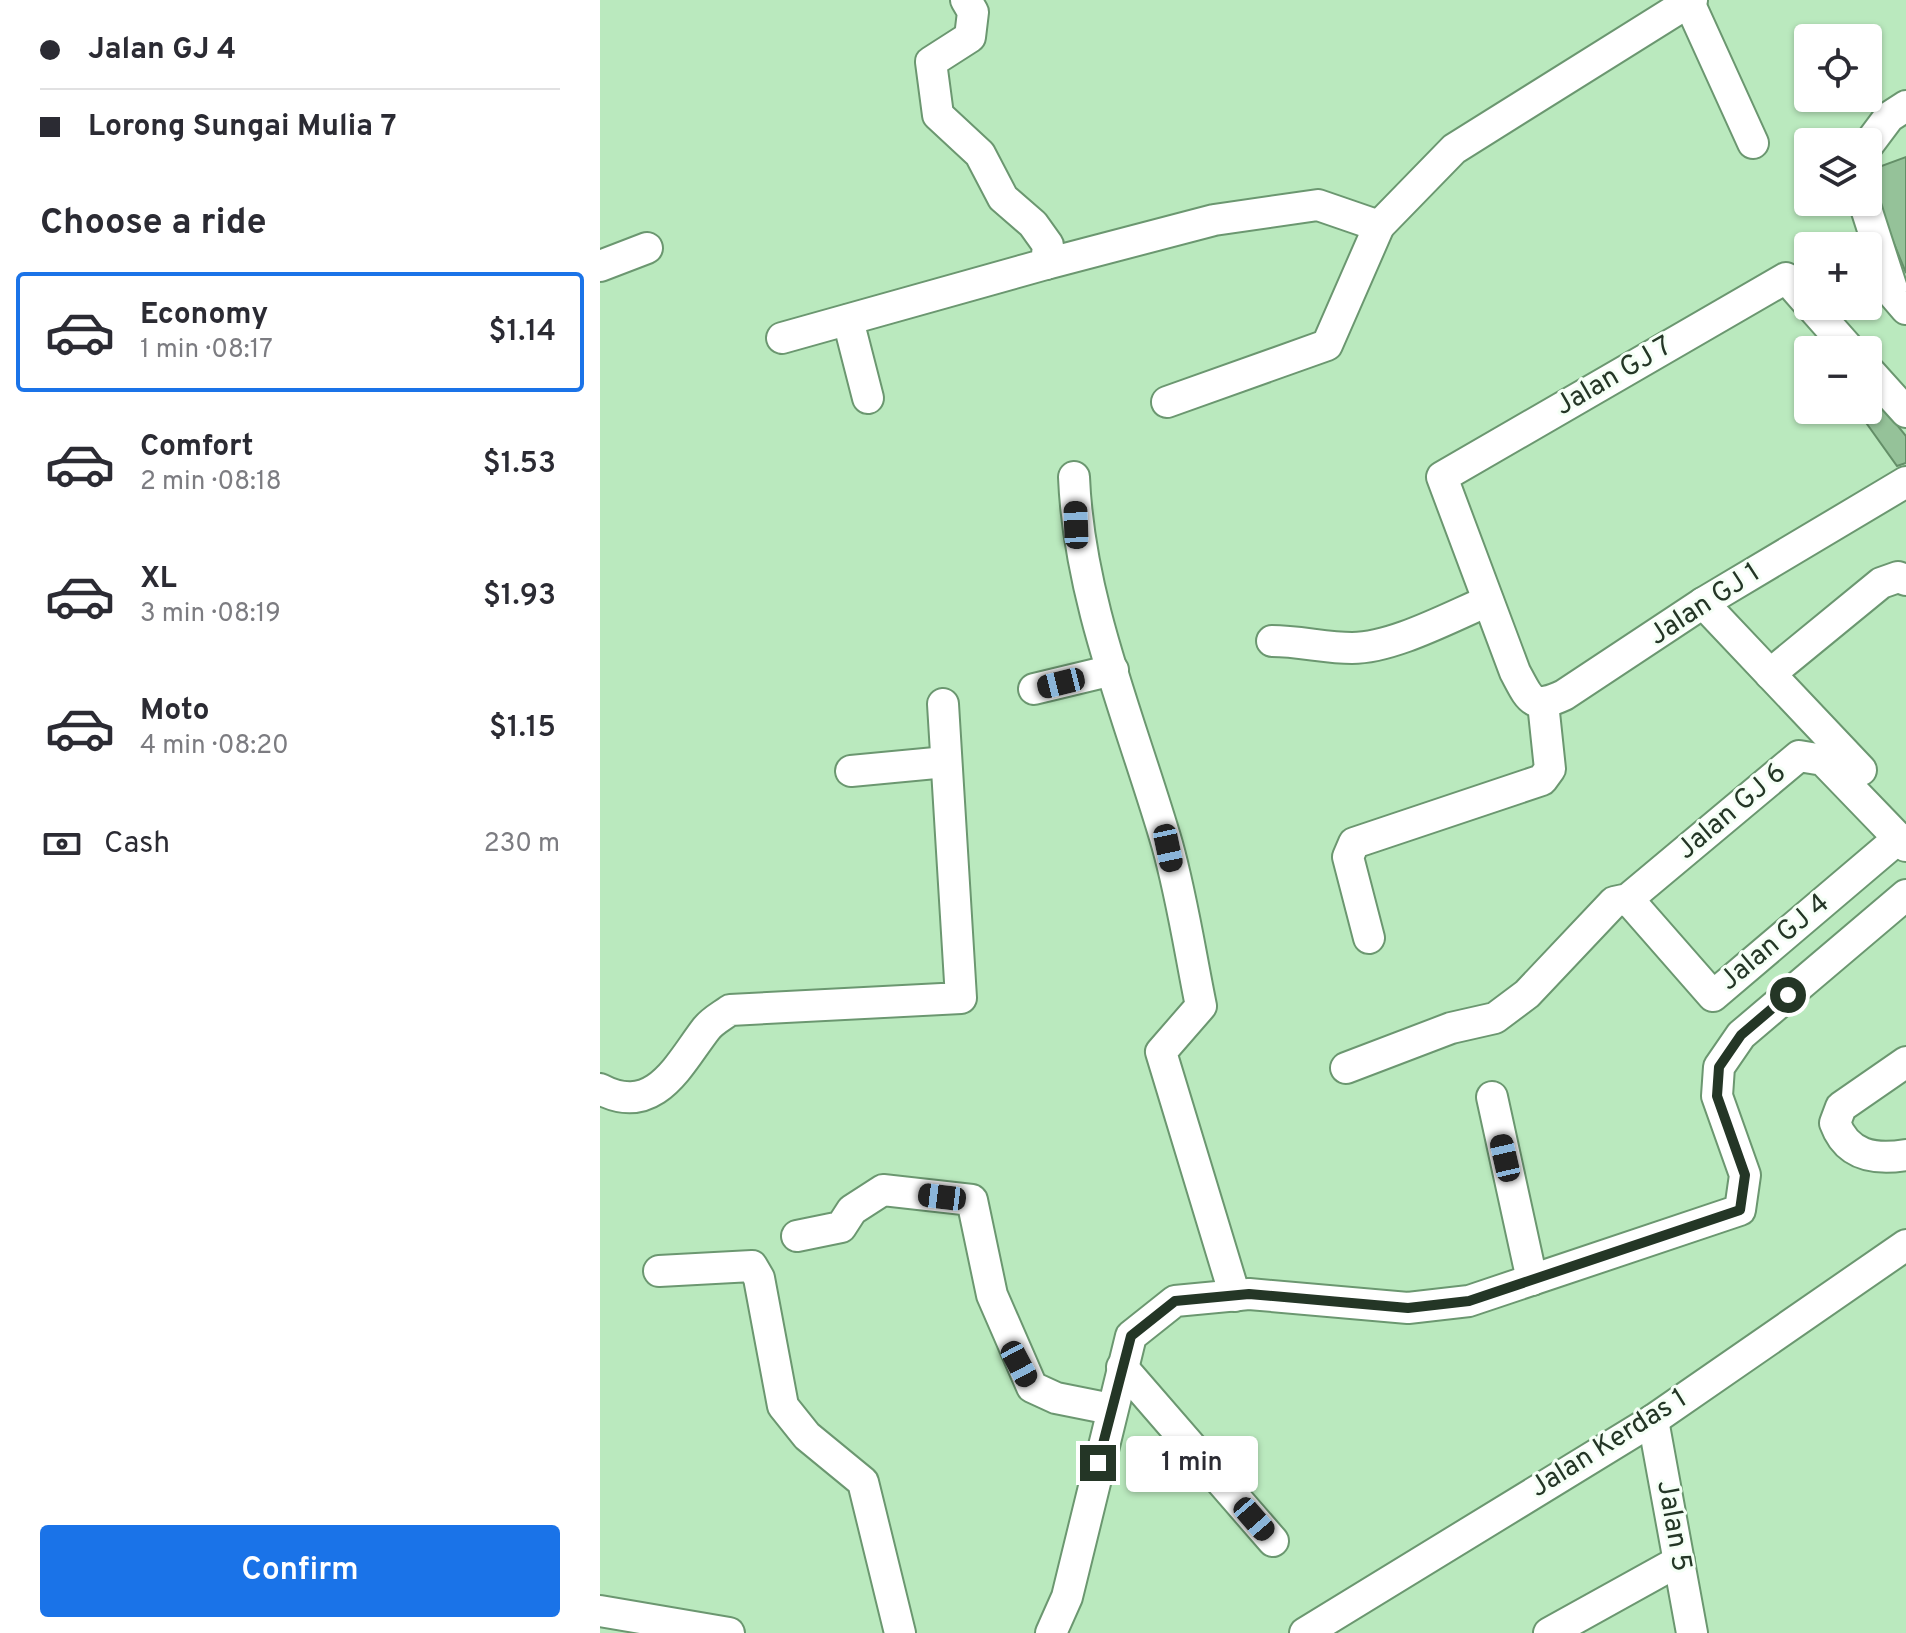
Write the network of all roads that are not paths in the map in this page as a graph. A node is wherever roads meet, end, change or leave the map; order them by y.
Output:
1 (966, 0) edge
2 (1690, 1) edge
3 (1906, 106) edge
4 (1881, 128) edge
5 (1753, 143) dead end
6 (1869, 216) edge
7 (1379, 226) junction
8 (647, 248) dead end
9 (1046, 264) junction
10 (600, 266) edge
11 (1794, 287) edge
12 (1906, 309) edge
13 (848, 320) junction
14 (1824, 320) edge
15 (1838, 336) edge
16 (782, 338) dead end
17 (1882, 385) edge
18 (868, 398) dead end
19 (1167, 402) dead end
20 (1906, 412) edge
21 (1074, 477) dead end
22 (1906, 482) edge
23 (1906, 580) edge
24 (1488, 601) junction
25 (1703, 603) junction
26 (1272, 641) dead end
27 (1113, 670) junction
28 (1770, 674) junction
29 (1034, 689) dead end
30 (1543, 703) junction
31 (943, 704) dead end
32 (946, 762) junction
33 (851, 771) dead end
34 (1904, 834) edge
35 (1906, 895) edge
36 (1628, 899) junction
37 (1369, 938) dead end
38 (1906, 1062) edge
39 (1346, 1068) dead end
40 (600, 1089) edge
41 (1492, 1097) dead end
42 (1906, 1155) edge
43 (797, 1236) dead end
44 (1906, 1245) edge
45 (659, 1271) dead end
46 (1532, 1280) junction
47 (1235, 1296) junction
48 (1122, 1367) junction
49 (1111, 1409) junction
50 (1653, 1420) junction
51 (1273, 1541) dead end
52 (1679, 1561) junction
53 (600, 1611) edge
54 (729, 1633) edge
55 (900, 1633) edge
56 (1051, 1633) edge
57 (1305, 1633) edge
58 (1549, 1633) edge
59 (1692, 1633) edge

1 - 9 street
2 - 5 street
2 - 7 street
3 - 4 street
6 - 12 street
7 - 9 street
7 - 19 street
8 - 10 street
9 - 13 street
11 - 24 street, Jalan GJ 7
13 - 16 street
13 - 18 street
14 - 15 street
17 - 20 street
21 - 27 street
22 - 25 street, Jalan GJ 1
23 - 28 street
24 - 26 street
24 - 30 street
25 - 28 street
25 - 30 street, Jalan GJ 1
27 - 29 street
27 - 47 street
28 - 34 street
30 - 37 street
31 - 32 street
32 - 33 street
32 - 40 street
34 - 36 street, Jalan GJ 6
34 - 36 street, Jalan GJ 4
35 - 46 street, Jalan GJ 4
36 - 39 street, Jalan GJ 6
38 - 42 street
41 - 46 street
43 - 49 street
44 - 50 street, Jalan Kerdas 1
45 - 55 street
46 - 47 street, Jalan GJ 4
47 - 48 street, Jalan GJ 4
48 - 49 street, Jalan GJ 4
48 - 51 street
49 - 56 street, Jalan GJ 4
50 - 52 street, Jalan 5
50 - 57 street, Jalan Kerdas 1
52 - 58 street
52 - 59 street, Jalan 5
53 - 54 street

